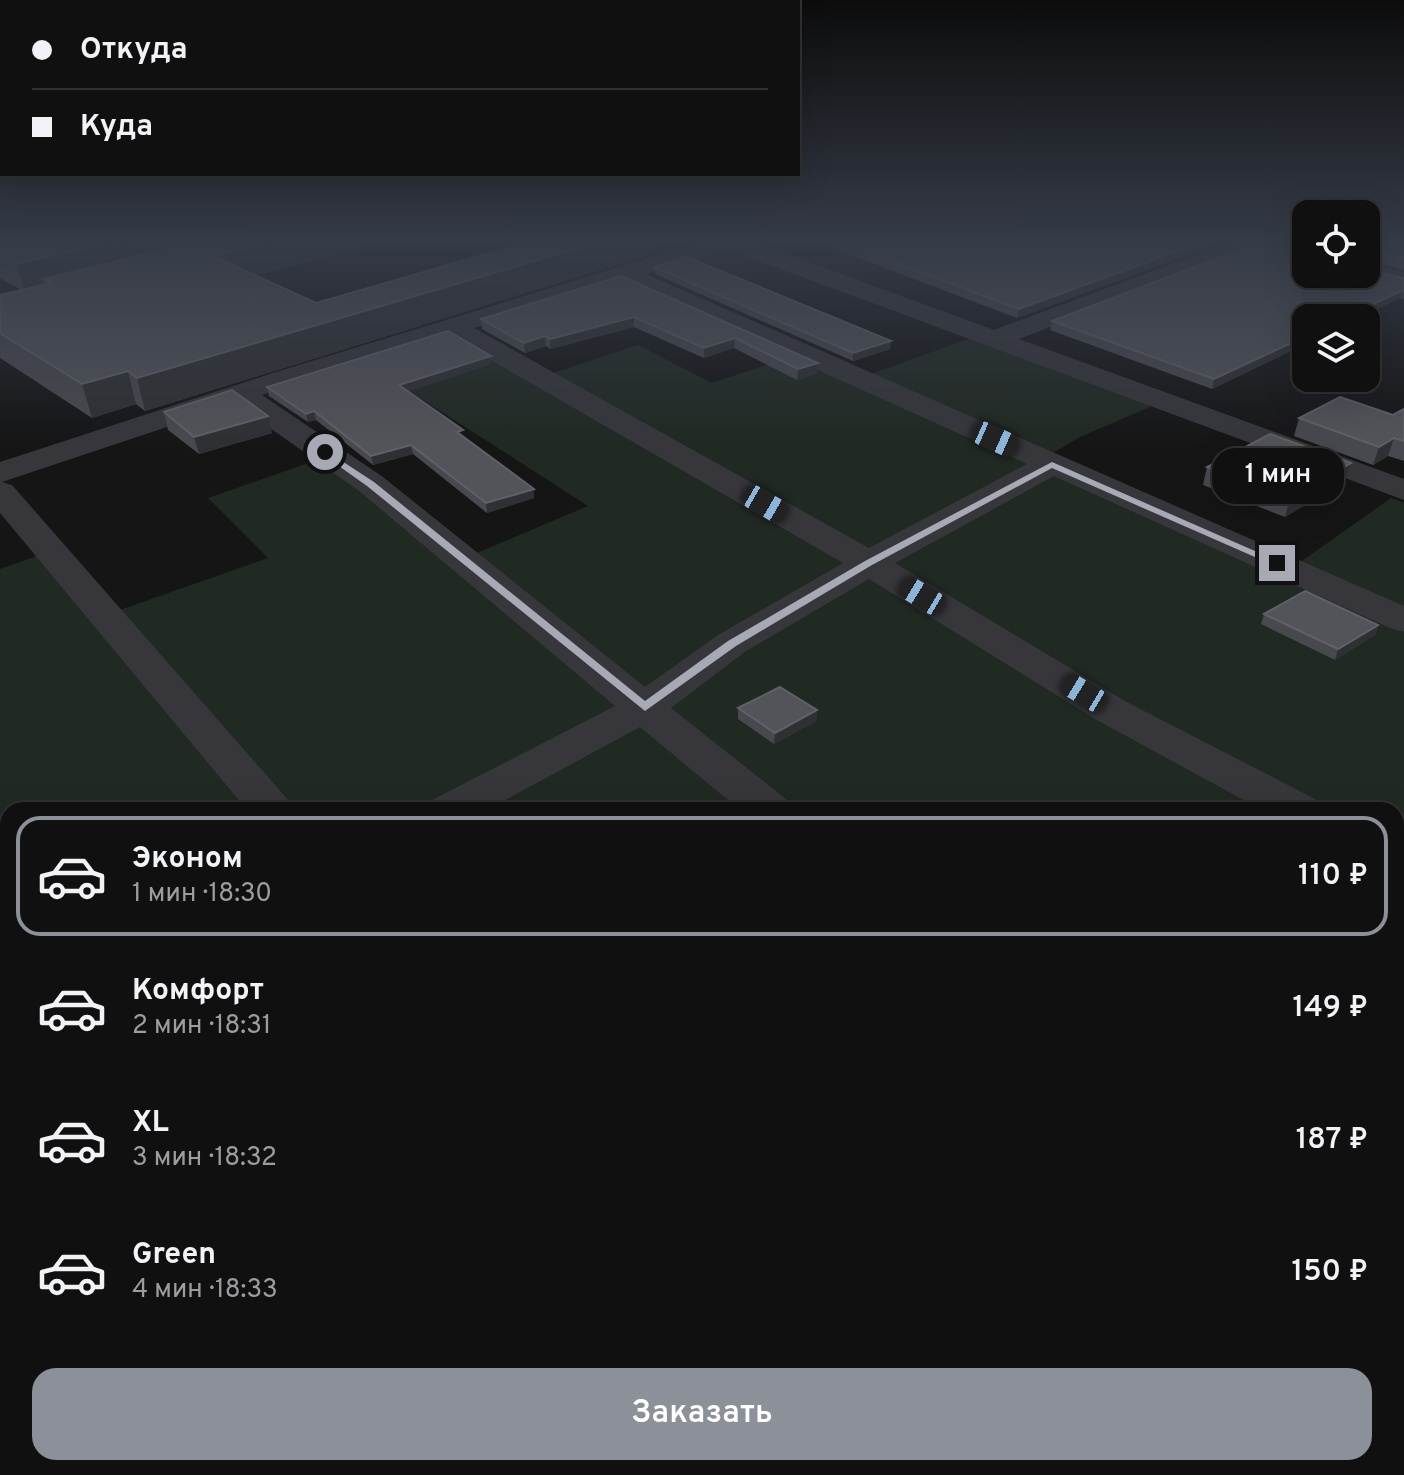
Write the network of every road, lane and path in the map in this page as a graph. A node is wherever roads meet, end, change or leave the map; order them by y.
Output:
1 (509, 308) edge
2 (701, 308) edge
3 (912, 308) edge
4 (1075, 308) edge
5 (450, 326) junction
6 (995, 339) junction
7 (239, 393) junction
8 (1052, 464) junction
9 (0, 473) edge
10 (1404, 490) edge
11 (0, 492) edge
12 (869, 563) junction
13 (1404, 620) edge
14 (645, 707) junction
15 (266, 802) edge
16 (466, 802) edge
17 (759, 802) edge
18 (1283, 802) edge

1 - 5 street
2 - 8 street
3 - 6 street
4 - 6 street
5 - 7 street
5 - 12 street
6 - 10 street
7 - 9 street
7 - 14 street
8 - 12 street
8 - 13 street
11 - 15 street
12 - 14 street
12 - 18 street
14 - 16 street
14 - 17 street

